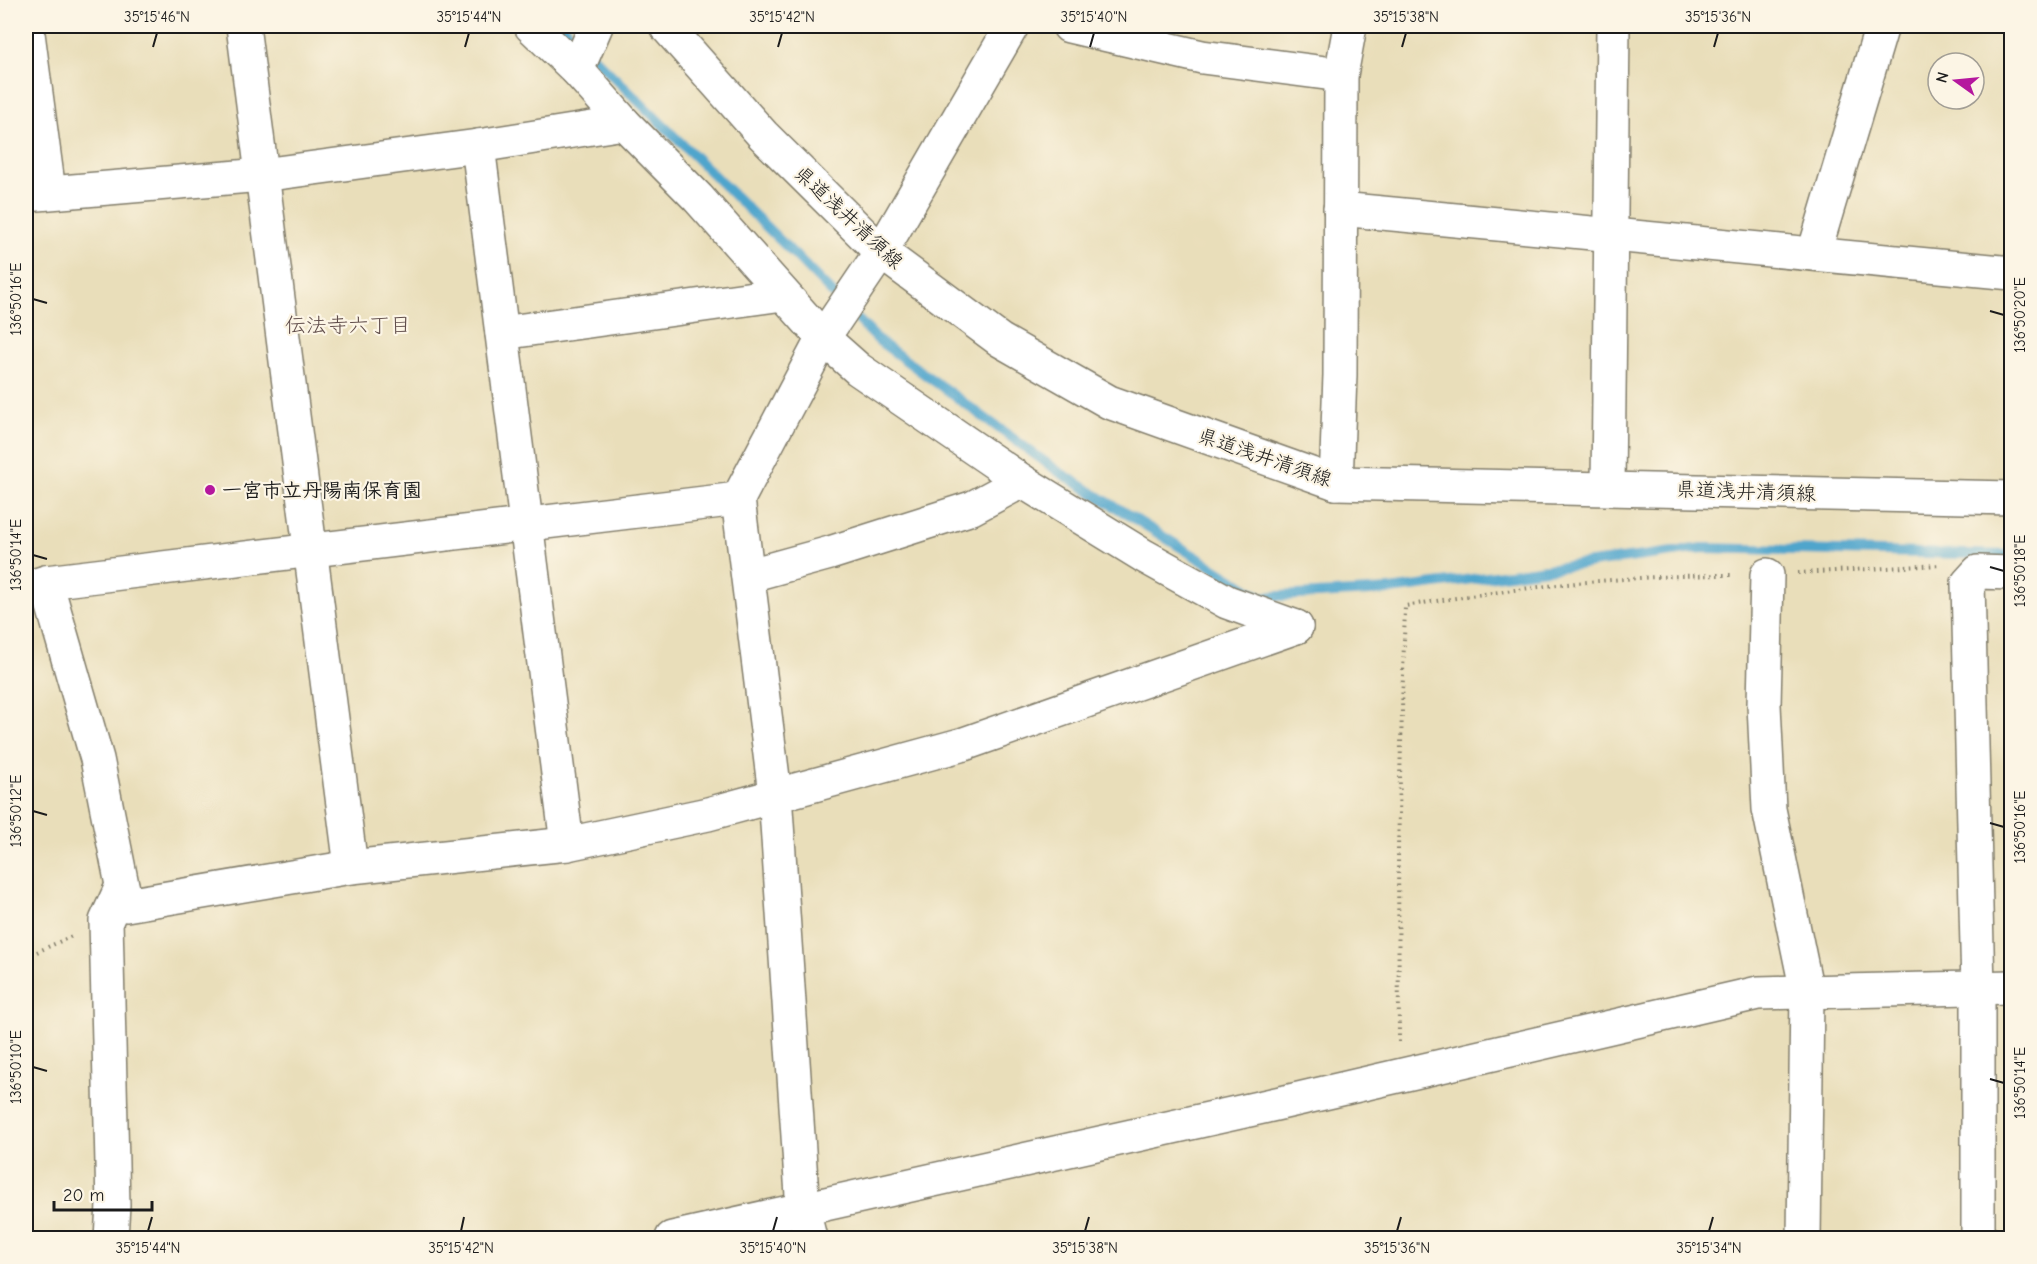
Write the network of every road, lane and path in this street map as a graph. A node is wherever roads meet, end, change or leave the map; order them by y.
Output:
1 (27, 26) edge
2 (243, 26) edge
3 (531, 26) edge
4 (666, 26) edge
5 (1012, 26) edge
6 (1070, 26) edge
7 (1350, 26) edge
8 (1613, 26) edge
9 (1882, 26) edge
10 (586, 48) edge
11 (1341, 75) junction
12 (624, 123) junction
13 (478, 146) junction
14 (262, 175) junction
15 (37, 194) edge
16 (1340, 210) junction
17 (1611, 235) junction
18 (881, 252) junction
19 (1814, 253) junction
20 (2012, 273) edge
21 (783, 294) junction
22 (827, 332) junction
23 (502, 333) junction
24 (1022, 480) junction
25 (1336, 483) junction
26 (1608, 487) junction
27 (2012, 498) edge
28 (738, 499) junction
29 (526, 525) junction
30 (309, 550) junction
31 (1978, 572) junction
32 (2012, 573) edge
33 (750, 575) junction
34 (1767, 575) junction
35 (36, 585) edge
36 (775, 794) junction
37 (567, 844) junction
38 (351, 867) junction
39 (122, 886) junction
40 (106, 921) junction
41 (26, 957) edge
42 (2012, 987) edge
43 (1978, 988) junction
44 (1807, 992) junction
45 (1399, 1076) junction
46 (807, 1224) edge
47 (111, 1239) edge
48 (672, 1239) edge
49 (1804, 1239) edge
50 (1978, 1239) edge

1 - 15 street
2 - 14 street
3 - 10 street
4 - 18 street, 県道浅井清須線
5 - 18 street
6 - 11 street
7 - 11 street
8 - 17 street
9 - 19 street
10 - 12 street
11 - 16 street
12 - 13 street
12 - 21 street
13 - 14 street
13 - 23 street
14 - 15 street
14 - 30 street
16 - 17 street
16 - 25 street
17 - 19 street
17 - 26 street
18 - 22 street
18 - 25 street, 県道浅井清須線
19 - 20 street
21 - 22 street
21 - 23 street
22 - 24 street
22 - 28 street
23 - 29 street
24 - 33 street
24 - 36 street
25 - 26 street, 県道浅井清須線
26 - 27 street, 県道浅井清須線
28 - 29 street
28 - 33 street
29 - 30 street
29 - 37 street
30 - 35 street
30 - 38 street
31 - 32 street
31 - 34 path
31 - 43 street
33 - 36 street
34 - 44 street
34 - 45 path
35 - 39 street
36 - 37 street
36 - 46 street
37 - 38 street
38 - 39 street
39 - 40 street
40 - 41 path
40 - 47 street
42 - 43 street
43 - 44 street
43 - 50 street
44 - 45 street
44 - 49 street
45 - 46 street
46 - 48 street

